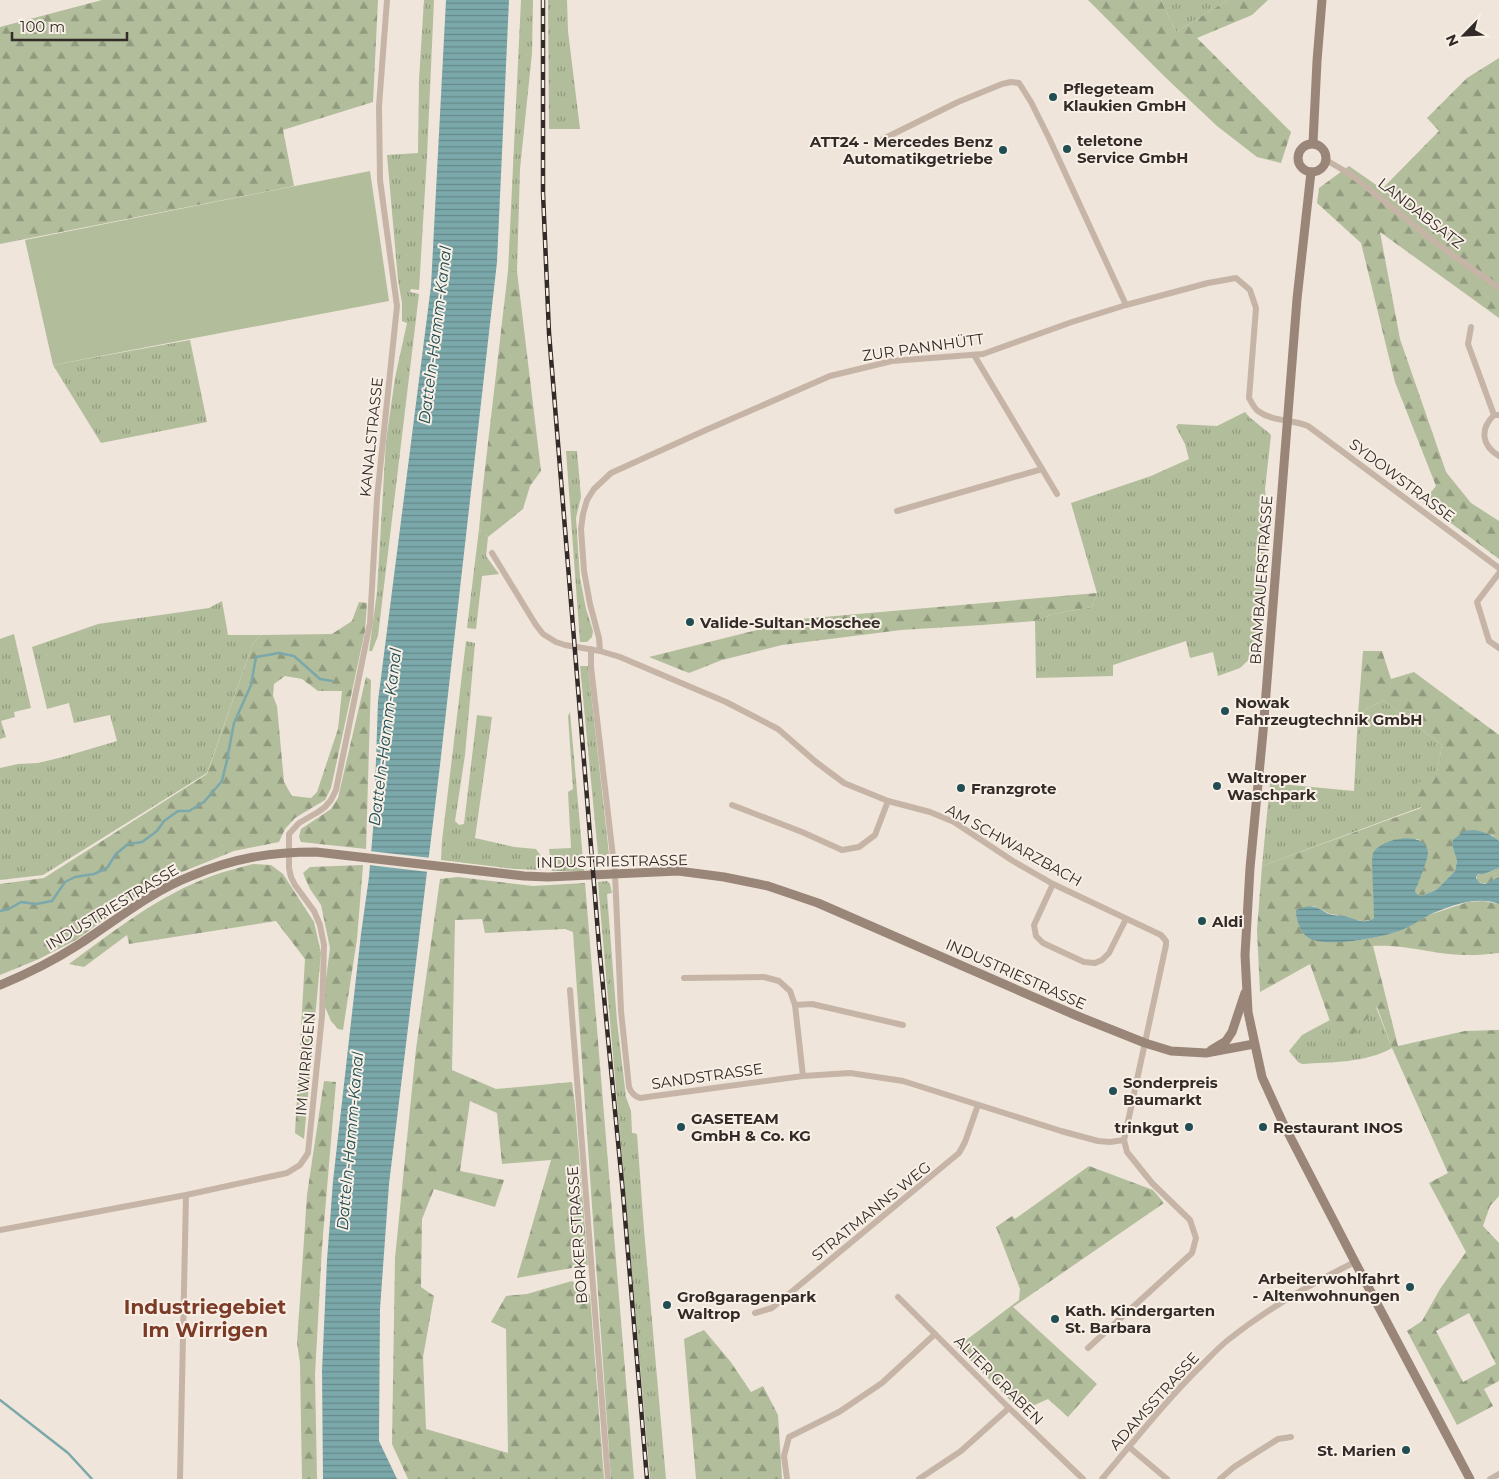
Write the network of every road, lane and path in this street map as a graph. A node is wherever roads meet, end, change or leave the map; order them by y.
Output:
1 (387, 0) edge
2 (1322, 0) edge
3 (883, 139) dead end
4 (1313, 144) junction
5 (1326, 160) junction
6 (1311, 172) junction
7 (1499, 288) edge
8 (1126, 305) junction
9 (1471, 327) dead end
10 (974, 355) junction
11 (1497, 415) edge
12 (1286, 421) junction
13 (1499, 456) edge
14 (1042, 469) junction
15 (1057, 494) dead end
16 (897, 511) dead end
17 (492, 553) dead end
18 (1499, 568) edge
19 (1499, 573) edge
20 (1499, 648) edge
21 (590, 649) junction
22 (600, 651) junction
23 (888, 801) junction
24 (732, 805) dead end
25 (288, 852) junction
26 (614, 874) junction
27 (1053, 884) junction
28 (1126, 919) junction
29 (684, 978) dead end
30 (0, 985) edge
31 (570, 990) dead end
32 (1246, 990) junction
33 (795, 1005) junction
34 (903, 1025) dead end
35 (1145, 1043) junction
36 (1254, 1044) junction
37 (1206, 1053) junction
38 (803, 1076) junction
39 (978, 1105) junction
40 (1124, 1140) junction
41 (186, 1195) junction
42 (0, 1230) edge
43 (1355, 1262) junction
44 (898, 1297) dead end
45 (755, 1313) dead end
46 (935, 1334) junction
47 (1088, 1348) dead end
48 (1009, 1408) junction
49 (1291, 1437) dead end
50 (1129, 1447) junction
51 (1499, 1474) edge
52 (180, 1479) edge
53 (608, 1479) edge
54 (787, 1479) edge
55 (920, 1479) edge
56 (1083, 1479) edge
57 (1102, 1479) edge
58 (1167, 1479) edge
59 (1220, 1479) edge
60 (1470, 1479) edge
61 (1490, 1479) edge

1 - 25 street, KANALSTRASSE
2 - 4 main road
3 - 8 street
4 - 5 main road
4 - 6 main road
5 - 6 main road
5 - 7 street, LANDABSATZ
6 - 12 main road, BRAMBAUERSTRASSE
8 - 10 street, ZUR PANNHÜTT
8 - 12 street, ZUR PANNHÜTT
9 - 11 street
10 - 14 street
10 - 22 street, ZUR PANNHÜTT
11 - 13 street
12 - 18 street, SYDOWSTRASSE
12 - 32 main road, BRAMBAUERSTRASSE
14 - 15 street
14 - 16 street
17 - 21 street, AM SCHWARZBACH
19 - 20 street
21 - 22 street, AM SCHWARZBACH
21 - 26 street, SANDSTRASSE
22 - 23 street, AM SCHWARZBACH
23 - 24 street
23 - 27 street, AM SCHWARZBACH
25 - 26 main road, INDUSTRIESTRASSE
25 - 30 main road, INDUSTRIESTRASSE
25 - 41 street, IM WIRRIGEN
26 - 35 main road, INDUSTRIESTRASSE
26 - 38 street, SANDSTRASSE
27 - 28 street, AM SCHWARZBACH
27 - 28 street
28 - 35 street, AM SCHWARZBACH
29 - 33 street
31 - 53 street, BORKER STRASSE
32 - 36 main road, BRAMBAUERSTRASSE
32 - 37 main road, BRAMBAUERSTRASSE
33 - 34 street
33 - 38 street
35 - 37 main road, INDUSTRIESTRASSE
35 - 40 street
36 - 37 main road, INDUSTRIESTRASSE
36 - 43 main road, BRAMBAUERSTRASSE
38 - 39 street, SANDSTRASSE
39 - 40 street, SANDSTRASSE
39 - 45 street, STRATMANNS WEG
40 - 47 street
41 - 42 street, IM WIRRIGEN
41 - 52 street
43 - 50 street, ADAMSSTRASSE
43 - 60 main road, BRAMBAUERSTRASSE
44 - 46 street, ALTER GRABEN
46 - 48 street, ALTER GRABEN
46 - 54 street
48 - 55 street
48 - 56 street, ALTER GRABEN
49 - 59 street
50 - 57 street, ADAMSSTRASSE
50 - 58 street
51 - 61 street

